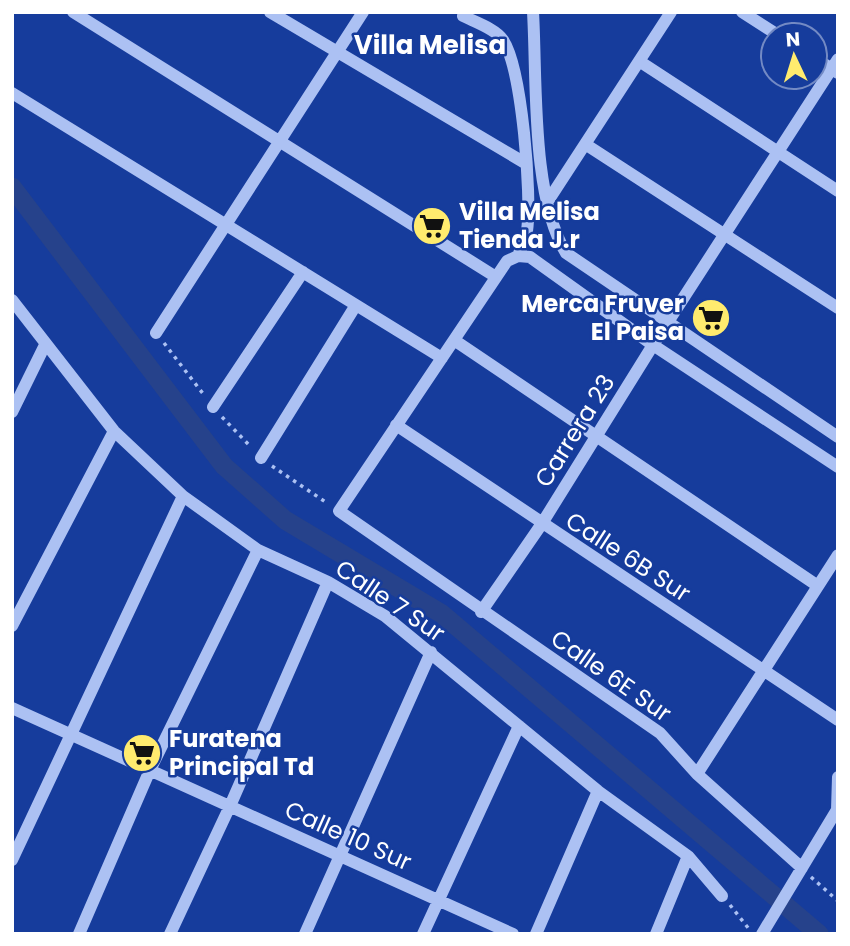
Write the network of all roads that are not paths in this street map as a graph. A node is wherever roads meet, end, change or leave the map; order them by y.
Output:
1 (73, 12) edge
2 (270, 12) edge
3 (363, 12) edge
4 (478, 12) edge
5 (533, 12) edge
6 (671, 12) edge
7 (743, 12) edge
8 (459, 14) edge
9 (759, 23) edge
10 (337, 53) junction
11 (639, 61) junction
12 (836, 67) edge
13 (12, 93) edge
14 (281, 140) junction
15 (585, 144) junction
16 (778, 152) junction
17 (524, 163) junction
18 (838, 191) edge
19 (548, 201) junction
20 (227, 223) junction
21 (725, 235) junction
22 (518, 256) junction
23 (303, 272) junction
24 (496, 277) junction
25 (12, 300) edge
26 (356, 305) junction
27 (838, 308) edge
28 (668, 323) junction
29 (156, 333) road end
30 (454, 340) junction
31 (45, 345) junction
32 (653, 345) junction
33 (442, 358) junction
34 (213, 407) road end
35 (12, 412) edge
36 (396, 425) junction
37 (114, 431) junction
38 (596, 436) junction
39 (838, 437) edge
40 (261, 458) dead end
41 (838, 467) edge
42 (183, 496) junction
43 (541, 525) junction
44 (258, 550) junction
45 (838, 555) edge
46 (328, 582) junction
47 (818, 586) junction
48 (481, 612) junction
49 (12, 626) edge
50 (431, 652) junction
51 (764, 671) junction
52 (12, 708) edge
53 (838, 720) edge
54 (519, 726) junction
55 (72, 734) junction
56 (150, 770) junction
57 (697, 775) junction
58 (838, 777) edge
59 (598, 791) junction
60 (230, 806) junction
61 (837, 809) edge
62 (340, 856) junction
63 (688, 856) junction
64 (12, 860) edge
65 (799, 873) junction
66 (722, 896) road end
67 (438, 900) junction
68 (79, 934) edge
69 (170, 934) edge
70 (305, 934) edge
71 (423, 934) edge
72 (513, 934) edge
73 (536, 934) edge
74 (656, 934) edge
75 (762, 934) edge

1 - 14 street
2 - 10 street
3 - 10 street
4 - 8 street
5 - 19 street
6 - 11 street
7 - 9 street
8 - 17 street
10 - 14 street
10 - 17 street
11 - 15 street
11 - 16 street
12 - 16 street, Carrera 23
13 - 20 street
14 - 20 street
14 - 24 street
15 - 19 street
15 - 21 street
16 - 18 street
16 - 21 street, Carrera 23
17 - 22 street
19 - 28 street
20 - 23 street
20 - 29 street
21 - 27 street
21 - 28 street, Carrera 23
22 - 24 street
22 - 32 street
23 - 26 street
23 - 34 street
24 - 30 street
25 - 31 street, Calle 7 Sur
26 - 33 street
26 - 40 street
28 - 32 street, Carrera 23
28 - 39 street
30 - 33 street
30 - 38 street
31 - 35 street
31 - 37 street, Calle 7 Sur
32 - 38 street, Carrera 23
32 - 41 street
33 - 36 street
36 - 43 street, Calle 6B Sur
36 - 48 street, Calle 6E Sur
37 - 42 street, Calle 7 Sur
37 - 49 street
38 - 43 street, Carrera 23
38 - 47 street
42 - 44 street, Calle 7 Sur
42 - 55 street
43 - 48 street, Carrera 23
43 - 51 street, Calle 6B Sur
44 - 46 street, Calle 7 Sur
44 - 56 street
45 - 47 street
46 - 50 street, Calle 7 Sur
46 - 60 street
47 - 51 street
48 - 57 street, Calle 6E Sur
50 - 54 street, Calle 7 Sur
50 - 62 street
51 - 53 street, Calle 6B Sur
51 - 57 street
52 - 55 street, Calle 10 Sur
54 - 59 street, Calle 7 Sur
54 - 67 street
55 - 56 street, Calle 10 Sur
55 - 64 street
56 - 60 street, Calle 10 Sur
56 - 68 street
57 - 65 street, Calle 6E Sur
58 - 61 street
59 - 63 street, Calle 7 Sur
59 - 73 street
60 - 62 street, Calle 10 Sur
60 - 69 street
61 - 65 street
62 - 67 street, Calle 10 Sur
62 - 70 street
63 - 66 street, Calle 7 Sur
63 - 74 street
65 - 75 street
67 - 71 street
67 - 72 street, Calle 10 Sur

